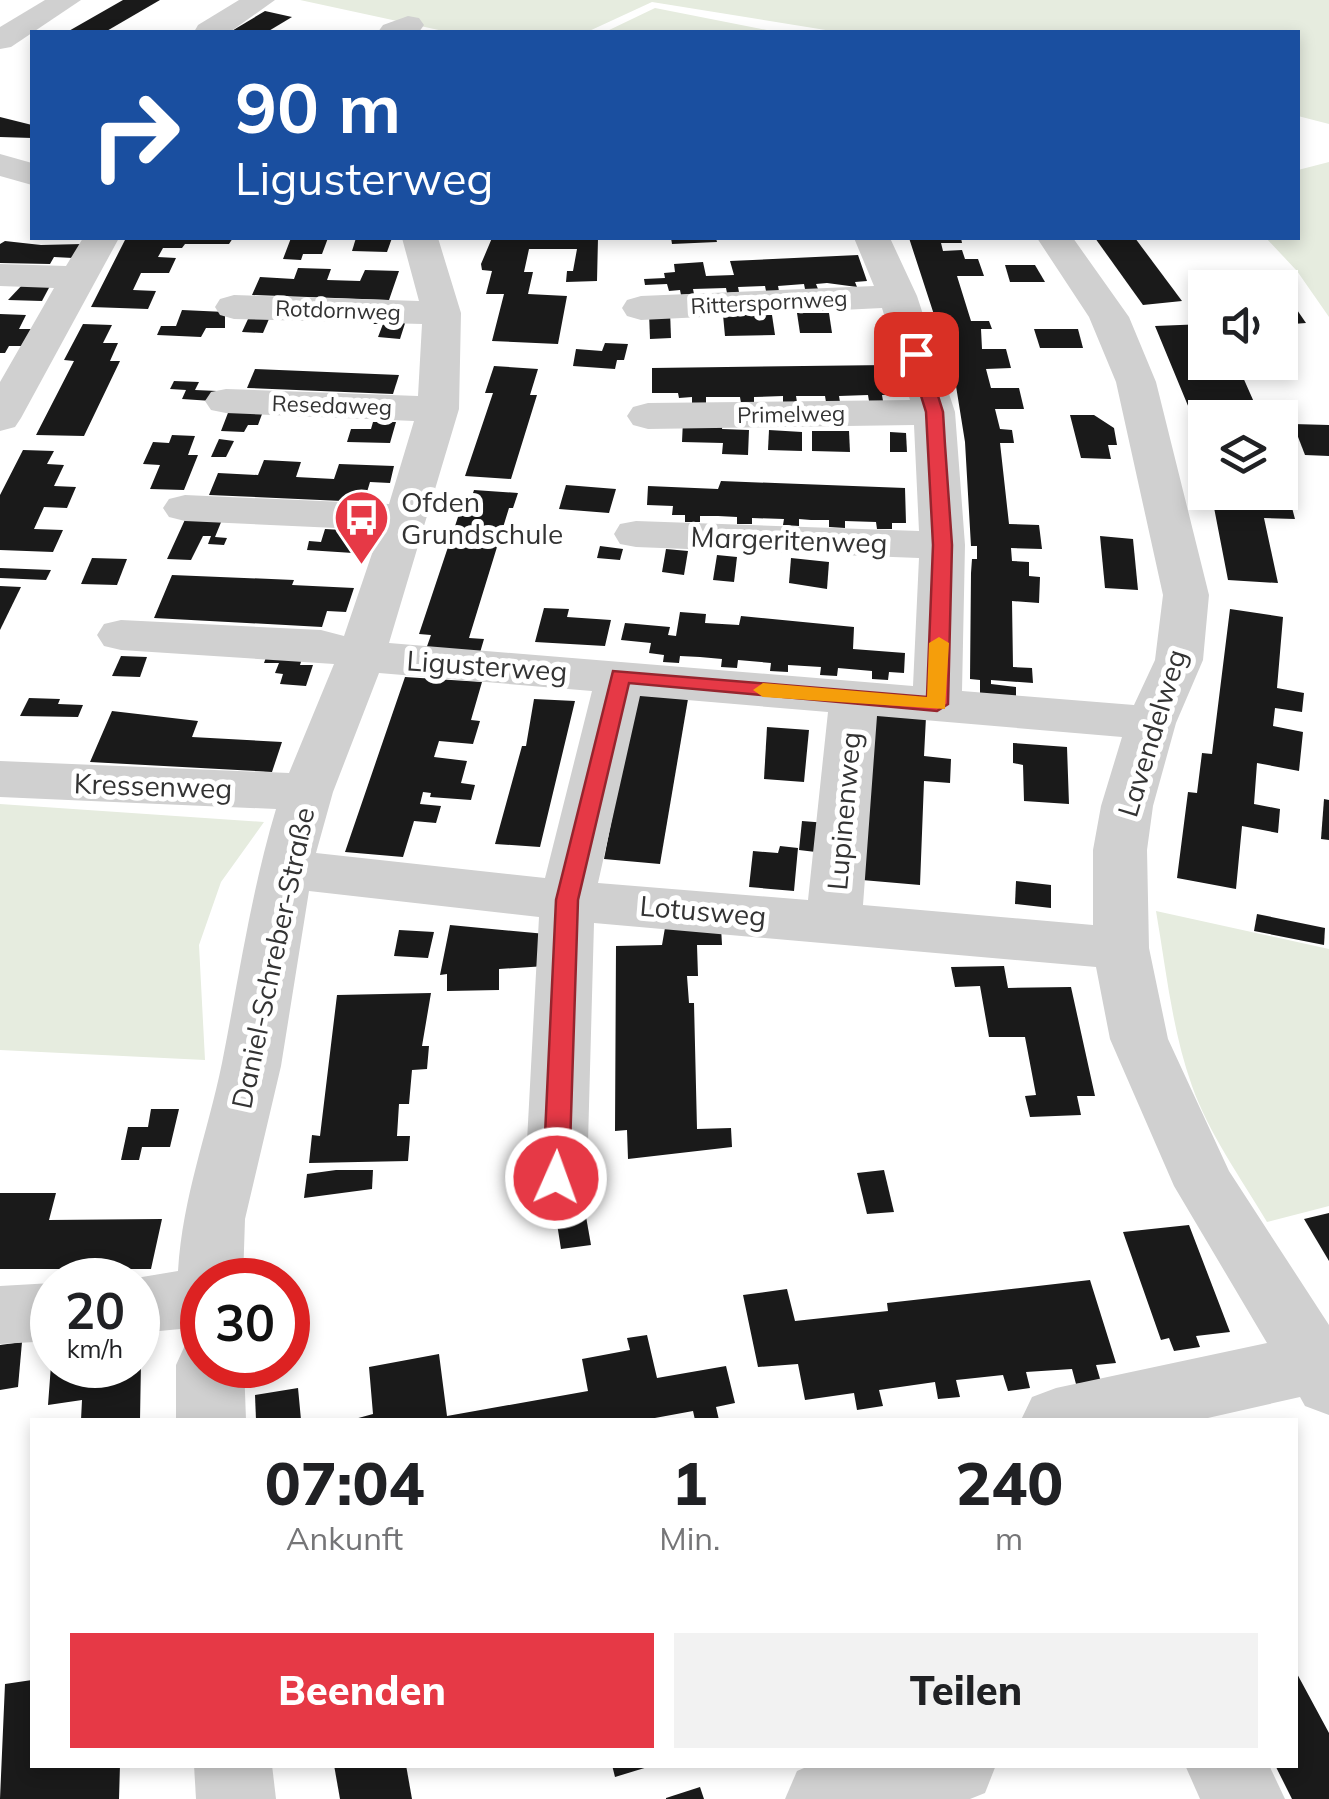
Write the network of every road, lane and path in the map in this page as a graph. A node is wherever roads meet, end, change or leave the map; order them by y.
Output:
1 (66, 0) edge
2 (260, 0) edge
3 (211, 30) edge
4 (0, 40) edge
5 (0, 56) edge
6 (30, 62) edge
7 (0, 164) edge
8 (30, 173) edge
9 (100, 240) edge
10 (421, 240) edge
11 (873, 240) edge
12 (1056, 240) edge
13 (0, 275) edge
14 (77, 278) junction
15 (898, 296) junction
16 (234, 307) dead end
17 (640, 308) dead end
18 (442, 314) junction
19 (13, 369) edge
20 (226, 401) dead end
21 (438, 408) junction
22 (934, 412) junction
23 (648, 416) dead end
24 (0, 418) edge
25 (186, 508) dead end
26 (407, 518) junction
27 (636, 534) dead end
28 (942, 545) junction
29 (121, 635) dead end
30 (361, 656) junction
31 (620, 676) junction
32 (854, 699) junction
33 (937, 704) junction
34 (1151, 723) junction
35 (0, 779) edge
36 (307, 792) junction
37 (286, 869) junction
38 (567, 900) junction
39 (834, 922) junction
40 (1121, 948) junction
41 (556, 1178) dead end
42 (211, 1258) edge
43 (30, 1314) edge
44 (0, 1316) edge
45 (1321, 1374) edge
46 (210, 1388) edge
47 (211, 1418) edge
48 (1068, 1418) edge
49 (232, 1768) edge
50 (945, 1768) edge
51 (1226, 1768) edge
52 (236, 1799) edge
53 (825, 1799) edge
54 (1245, 1799) edge

1 - 4 street
2 - 3 street
5 - 6 street
7 - 8 street
9 - 14 street
10 - 18 street, Daniel-Schreber-Straße
11 - 15 street
12 - 34 street, Lavendelweg
13 - 14 street
14 - 19 street
15 - 17 street, Ritterspornweg
15 - 22 street
16 - 18 street, Rotdornweg
18 - 21 street, Daniel-Schreber-Straße
19 - 24 street
20 - 21 street, Resedaweg
21 - 26 street, Daniel-Schreber-Straße
22 - 23 street, Primelweg
22 - 28 street
25 - 26 street
26 - 30 street, Daniel-Schreber-Straße
27 - 28 street, Margeritenweg
28 - 33 street
29 - 30 street, Ligusterweg
30 - 31 street, Ligusterweg
30 - 36 street, Daniel-Schreber-Straße
31 - 32 street, Ligusterweg
31 - 38 street
32 - 33 street, Ligusterweg
32 - 39 street, Lupinenweg
33 - 34 street, Ligusterweg
34 - 40 street, Lavendelweg
35 - 36 street, Kressenweg
36 - 37 street, Daniel-Schreber-Straße
37 - 38 street, Lotusweg
37 - 42 street, Daniel-Schreber-Straße
38 - 39 street, Lotusweg
38 - 41 street
39 - 40 street, Lotusweg
40 - 45 street, Lavendelweg
43 - 44 street
45 - 48 street
46 - 47 street
49 - 52 street
50 - 53 street
51 - 54 street

